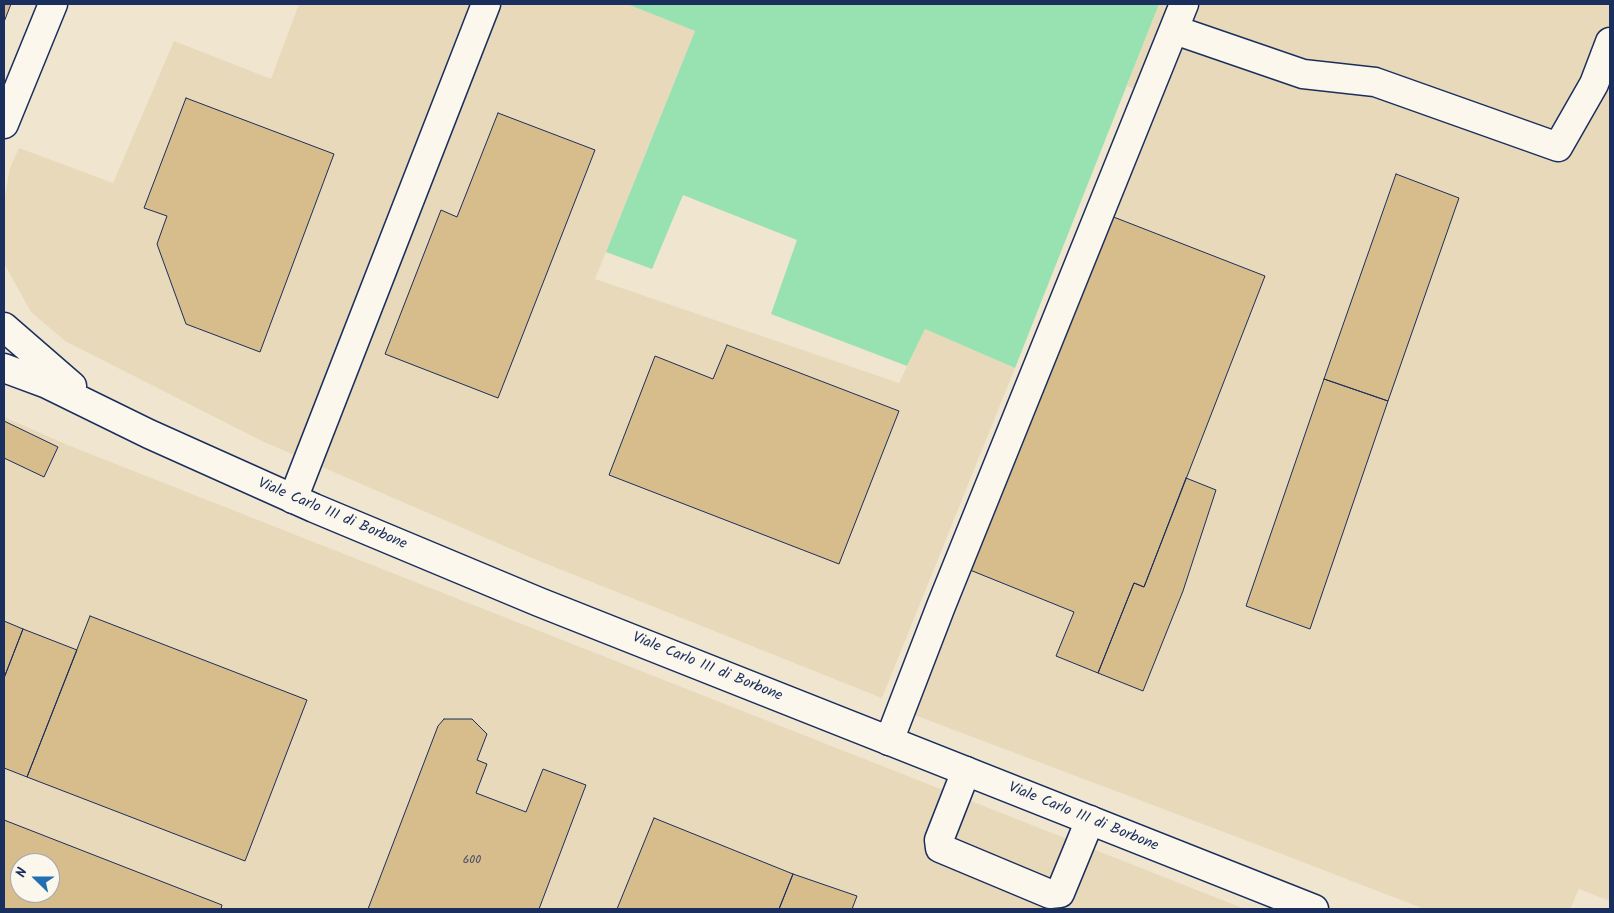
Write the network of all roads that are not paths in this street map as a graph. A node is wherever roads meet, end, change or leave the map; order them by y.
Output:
1 (53, 4) edge
2 (486, 4) edge
3 (1184, 4) edge
4 (1174, 30) junction
5 (1610, 42) edge
6 (4, 124) edge
7 (4, 327) edge
8 (4, 368) edge
9 (106, 413) junction
10 (293, 499) junction
11 (889, 741) junction
12 (966, 771) junction
13 (1090, 820) junction
14 (1314, 909) edge

1 - 6 main road
2 - 10 main road
3 - 4 main road
4 - 5 main road
4 - 11 main road
7 - 9 main road, Viale Carlo III di Borbone
8 - 9 main road, Viale Carlo III di Borbone
9 - 10 main road, Viale Carlo III di Borbone
10 - 11 main road, Viale Carlo III di Borbone
11 - 12 main road, Viale Carlo III di Borbone
12 - 13 main road, Viale Carlo III di Borbone
12 - 13 main road
13 - 14 main road, Viale Carlo III di Borbone

